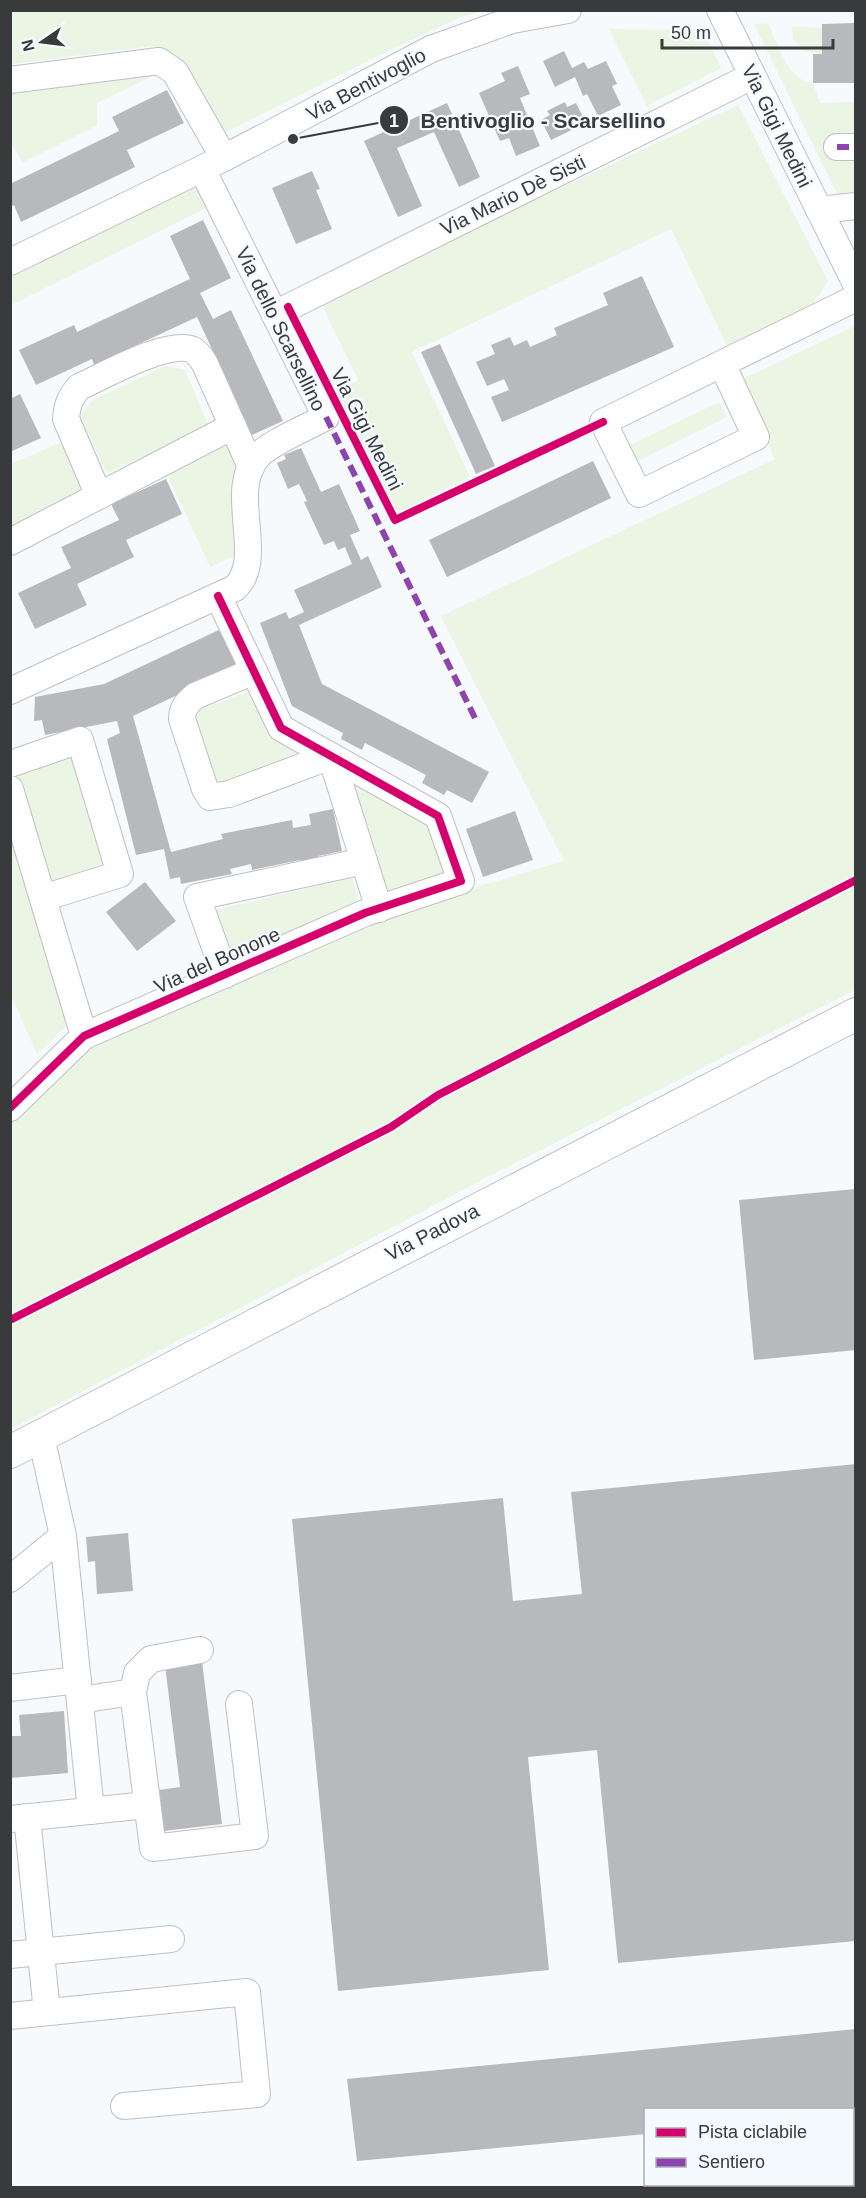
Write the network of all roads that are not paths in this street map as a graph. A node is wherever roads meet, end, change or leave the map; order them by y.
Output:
1 (568, 10) edge
2 (720, 10) edge
3 (752, 76) junction
4 (10, 80) edge
5 (213, 164) junction
6 (855, 206) edge
7 (819, 210) junction
8 (10, 262) edge
9 (855, 284) edge
10 (855, 298) edge
11 (274, 314) junction
12 (722, 364) junction
13 (233, 426) junction
14 (251, 467) junction
15 (99, 496) junction
16 (10, 542) edge
17 (218, 596) junction
18 (254, 671) junction
19 (10, 691) edge
20 (331, 756) junction
21 (10, 764) edge
22 (10, 789) edge
23 (364, 861) junction
24 (43, 898) junction
25 (379, 909) junction
26 (225, 975) junction
27 (855, 1014) edge
28 (84, 1036) junction
29 (10, 1108) edge
30 (41, 1436) junction
31 (10, 1452) edge
32 (63, 1536) junction
33 (10, 1579) edge
34 (200, 1650) dead end
35 (10, 1688) edge
36 (79, 1690) junction
37 (133, 1692) junction
38 (239, 1704) dead end
39 (147, 1805) junction
40 (91, 1811) junction
41 (19, 1818) edge
42 (171, 1938) dead end
43 (41, 1952) junction
44 (10, 1955) edge
45 (47, 2012) junction
46 (10, 2016) edge
47 (124, 2106) dead end

1 - 5 street, Via Bentivoglio
2 - 3 street, Via Gigi Medini
3 - 7 street, Via Gigi Medini
3 - 11 street, Via Mario Dè Sisti
4 - 5 street, Via dello Scarsellino
5 - 8 street, Via Bentivoglio
5 - 11 street, Via dello Scarsellino
6 - 7 street, Via Gigi Medini
7 - 9 street, Via Gigi Medini
10 - 12 street
11 - 14 street, Via dello Scarsellino
12 - 12 street
13 - 14 street
13 - 15 street
13 - 15 street
14 - 17 street
15 - 16 street
17 - 18 street
17 - 19 street
18 - 20 street
18 - 20 street
20 - 23 street
20 - 25 street, Via del Bonone
21 - 24 street
22 - 24 street
23 - 25 street
23 - 26 street, Via del Bonone
24 - 28 street
25 - 26 street, Via del Bonone
26 - 28 street, Via del Bonone
27 - 30 main road, Via Padova
28 - 29 street, Via del Bonone
30 - 31 main road, Via Padova
30 - 32 street
32 - 33 street
32 - 36 street
34 - 37 street
35 - 36 street
36 - 37 street
36 - 40 street
37 - 39 street
38 - 39 street
39 - 40 street
40 - 41 street
41 - 43 street
42 - 43 street
43 - 44 street
43 - 45 street
45 - 46 street
45 - 47 street

